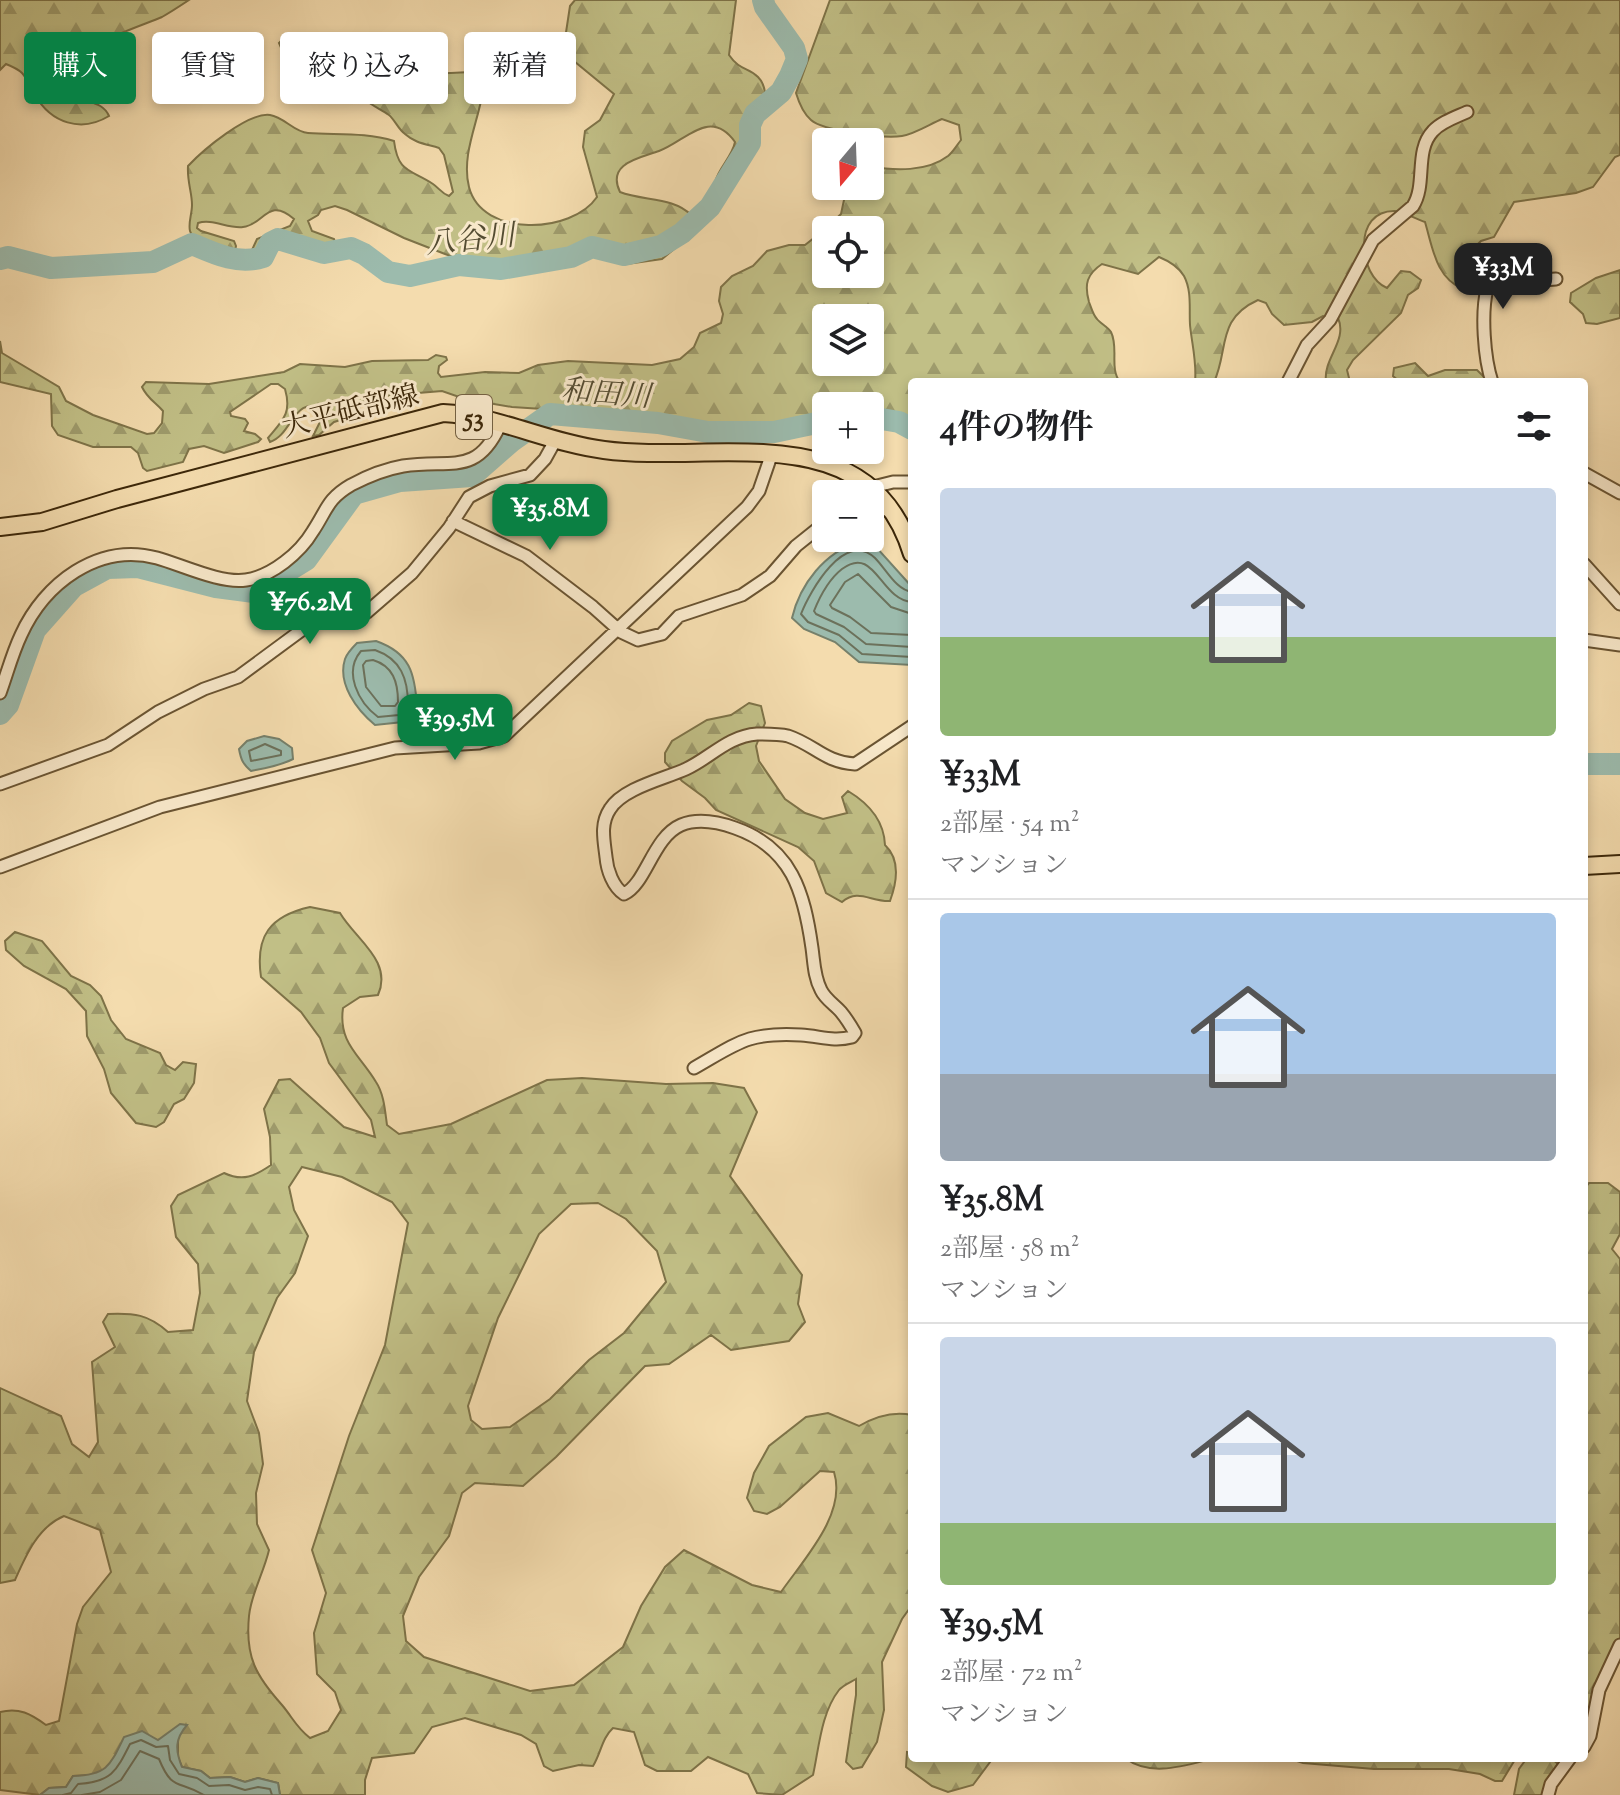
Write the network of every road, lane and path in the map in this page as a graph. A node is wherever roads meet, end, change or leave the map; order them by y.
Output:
1 (1467, 112) dead end
2 (1556, 279) dead end
3 (1290, 378) edge
4 (1491, 378) edge
5 (500, 425) junction
6 (555, 441) junction
7 (772, 453) junction
8 (1588, 475) edge
9 (862, 480) edge
10 (908, 482) edge
11 (884, 484) edge
12 (1620, 493) edge
13 (884, 500) edge
14 (884, 509) edge
15 (893, 511) junction
16 (453, 521) junction
17 (0, 527) edge
18 (812, 533) edge
19 (908, 545) edge
20 (1588, 568) edge
21 (1620, 604) edge
22 (617, 628) junction
23 (1588, 641) edge
24 (1620, 645) edge
25 (0, 693) edge
26 (908, 729) edge
27 (0, 784) edge
28 (1620, 864) edge
29 (1588, 866) edge
30 (0, 867) edge
31 (694, 1068) dead end
32 (1620, 1645) edge
33 (1588, 1740) edge
34 (1567, 1762) edge
35 (1548, 1795) edge

1 - 3 street
2 - 4 street
5 - 6 main road, 大平砥部線 / 53
5 - 17 main road, 大平砥部線 / 53
5 - 25 street
6 - 7 main road, 大平砥部線 / 53
6 - 16 street
7 - 9 main road, 大平砥部線 / 53
7 - 22 street
8 - 12 street
10 - 11 street
13 - 15 main road, 大平砥部線 / 53
14 - 15 street
15 - 19 main road, 大平砥部線 / 53
16 - 22 street
16 - 27 street
18 - 22 street
20 - 21 street
22 - 30 street
23 - 24 street
26 - 31 street
28 - 29 main road
32 - 33 street
34 - 35 street

